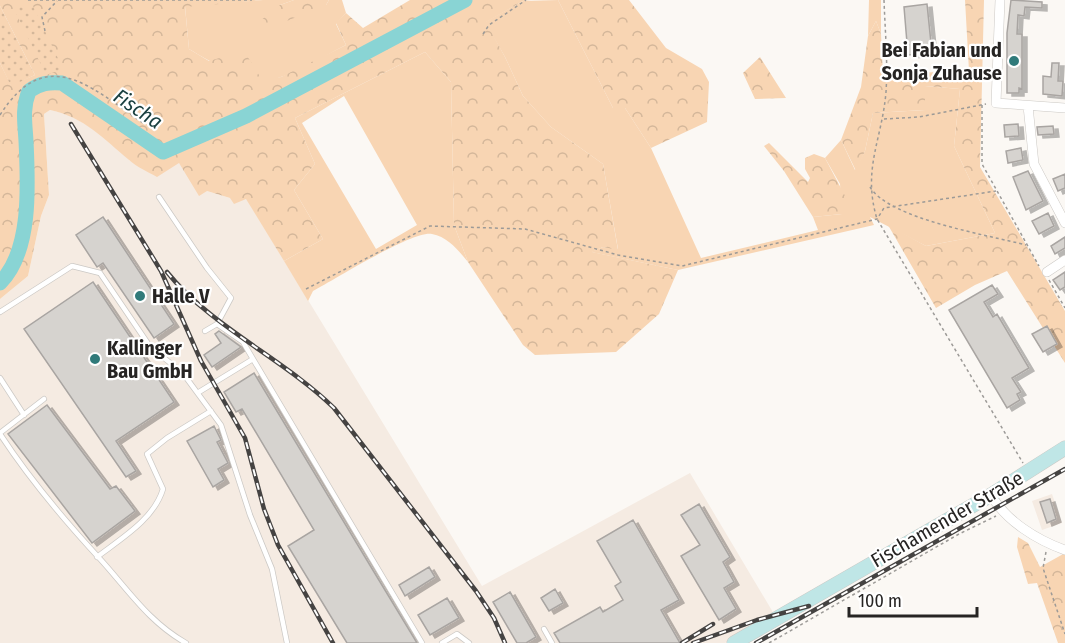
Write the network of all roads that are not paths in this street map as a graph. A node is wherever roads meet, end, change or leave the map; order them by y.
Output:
1 (1000, 0) edge
2 (1028, 106) junction
3 (1065, 108) edge
4 (159, 196) dead end
5 (1065, 223) edge
6 (1065, 260) edge
7 (1046, 273) road end
8 (0, 312) edge
9 (217, 324) junction
10 (205, 331) dead end
11 (253, 359) junction
12 (0, 378) edge
13 (198, 393) junction
14 (44, 399) dead end
15 (211, 411) junction
16 (24, 415) junction
17 (0, 434) edge
18 (1065, 448) edge
19 (991, 495) junction
20 (1065, 550) edge
21 (97, 557) junction
22 (544, 629) dead end
23 (186, 643) edge
24 (287, 643) edge
25 (422, 643) edge
26 (442, 643) edge
27 (469, 643) edge
28 (552, 643) edge
29 (734, 643) edge

1 - 2 street
2 - 3 street
2 - 5 street
4 - 9 lane
6 - 7 street
8 - 13 lane
9 - 10 lane
9 - 11 lane
11 - 13 lane
11 - 25 lane
12 - 16 lane
13 - 15 lane
14 - 16 lane
15 - 21 lane
15 - 24 lane
16 - 17 lane
17 - 21 lane
18 - 19 main road, Fischamender Straße
19 - 20 street
19 - 29 main road, Fischamender Straße
21 - 23 lane
22 - 28 lane
26 - 27 lane

